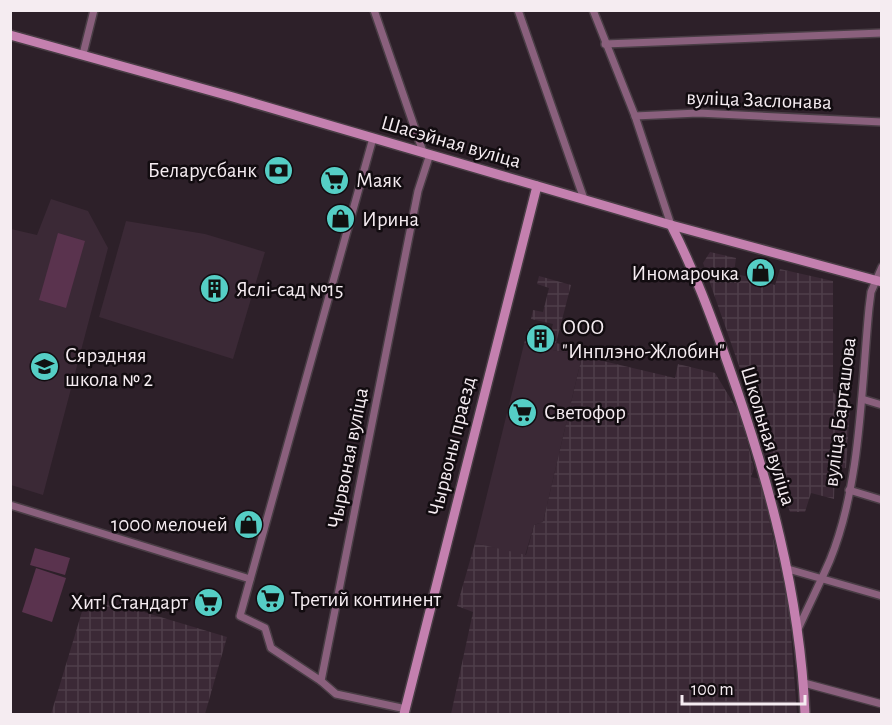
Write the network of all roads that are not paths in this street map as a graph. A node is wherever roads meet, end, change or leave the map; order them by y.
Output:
1 (93, 10) edge
2 (374, 10) edge
3 (518, 10) edge
4 (593, 10) edge
5 (882, 33) edge
6 (10, 35) edge
7 (605, 44) junction
8 (83, 54) junction
9 (635, 116) junction
10 (882, 122) edge
11 (373, 138) junction
12 (426, 153) junction
13 (537, 186) junction
14 (584, 199) junction
15 (670, 225) junction
16 (882, 267) edge
17 (880, 281) edge
18 (862, 399) junction
19 (882, 405) edge
20 (849, 490) junction
21 (882, 500) edge
22 (10, 505) edge
23 (788, 569) junction
24 (250, 579) junction
25 (820, 579) junction
26 (882, 596) edge
27 (798, 627) junction
28 (321, 681) junction
29 (804, 683) junction
30 (882, 704) edge
31 (405, 712) edge
32 (805, 714) edge

1 - 8 street
2 - 12 street
3 - 14 street
4 - 7 street, Школьная вуліца
5 - 7 street
6 - 8 street, Шасэйная вуліца
7 - 9 street, Школьная вуліца
8 - 11 street, Шасэйная вуліца
9 - 10 street, вуліца Заслонава
9 - 15 street, Школьная вуліца
11 - 12 street, Шасэйная вуліца
11 - 24 street
12 - 13 street, Шасэйная вуліца
12 - 28 street, Чырвоная вуліца
13 - 14 street, Шасэйная вуліца
13 - 31 street, Чырвоны праезд
14 - 15 street, Шасэйная вуліца
15 - 17 street, Шасэйная вуліца
15 - 23 street, Школьная вуліца
16 - 17 street, вуліца Барташова
17 - 18 street, вуліца Барташова
18 - 19 street
18 - 20 street, вуліца Барташова
20 - 21 street
20 - 25 street, вуліца Барташова
22 - 24 street
23 - 25 street
23 - 27 street, Школьная вуліца
24 - 28 street
25 - 26 street
25 - 27 street, вуліца Барташова
27 - 29 street, Школьная вуліца
28 - 31 street
29 - 30 street
29 - 32 street, Школьная вуліца

